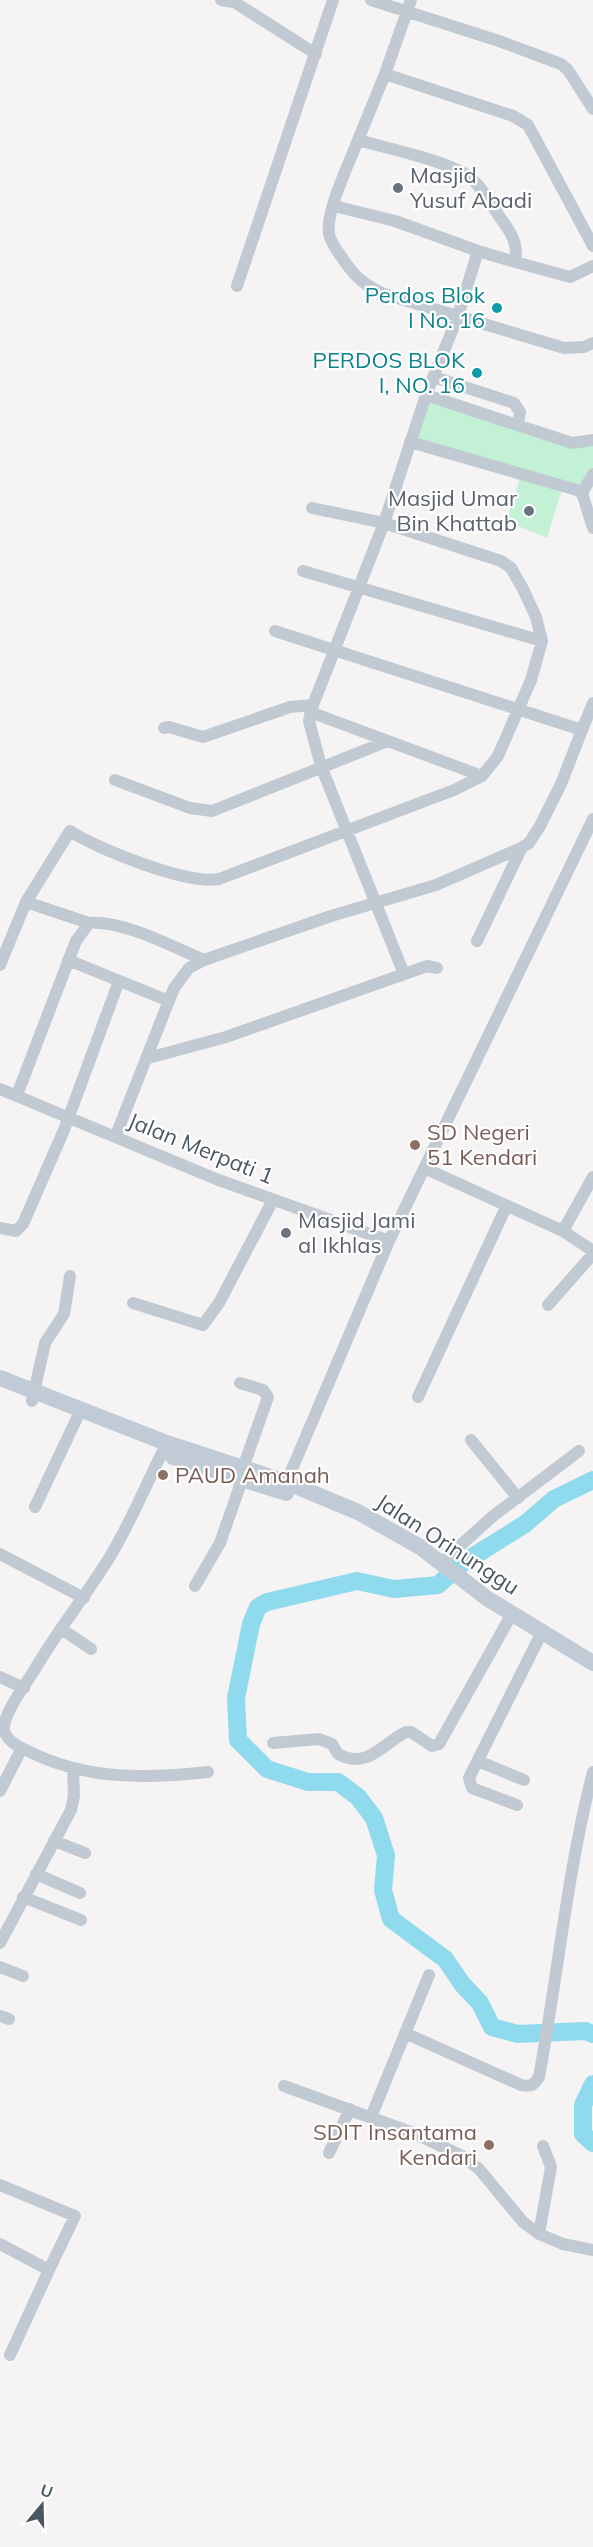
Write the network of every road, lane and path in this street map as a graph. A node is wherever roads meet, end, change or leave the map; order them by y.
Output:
1 (221, 0) edge
2 (333, 0) edge
3 (372, 0) edge
4 (411, 0) edge
5 (406, 13) junction
6 (316, 54) junction
7 (385, 74) junction
8 (593, 109) edge
9 (358, 140) junction
10 (334, 206) junction
11 (593, 246) edge
12 (478, 250) junction
13 (515, 262) junction
14 (593, 266) edge
15 (237, 286) dead end
16 (458, 316) junction
17 (593, 344) edge
18 (434, 377) junction
19 (426, 395) junction
20 (518, 425) junction
21 (593, 440) edge
22 (410, 442) junction
23 (593, 474) edge
24 (582, 493) junction
25 (312, 508) dead end
26 (384, 523) junction
27 (593, 528) edge
28 (303, 571) dead end
29 (359, 588) junction
30 (275, 631) dead end
31 (542, 641) junction
32 (334, 652) junction
33 (593, 703) edge
34 (311, 709) junction
35 (519, 709) junction
36 (164, 728) dead end
37 (582, 730) junction
38 (388, 741) junction
39 (321, 766) junction
40 (482, 776) junction
41 (115, 780) dead end
42 (591, 827) edge
43 (348, 830) junction
44 (521, 848) junction
45 (26, 902) junction
46 (377, 902) junction
47 (89, 923) junction
48 (477, 941) dead end
49 (68, 960) junction
50 (204, 960) junction
51 (0, 965) edge
52 (437, 968) dead end
53 (404, 974) junction
54 (119, 981) junction
55 (169, 1001) junction
56 (148, 1058) junction
57 (0, 1089) edge
58 (17, 1095) junction
59 (69, 1116) junction
60 (116, 1135) junction
61 (424, 1168) junction
62 (593, 1177) edge
63 (273, 1200) junction
64 (506, 1207) junction
65 (0, 1228) edge
66 (563, 1231) junction
67 (389, 1241) junction
68 (593, 1252) edge
69 (70, 1276) dead end
70 (133, 1303) dead end
71 (548, 1305) dead end
72 (0, 1378) edge
73 (240, 1383) dead end
74 (0, 1388) edge
75 (33, 1396) junction
76 (418, 1397) dead end
77 (77, 1418) junction
78 (471, 1440) dead end
79 (579, 1451) dead end
80 (162, 1453) junction
81 (243, 1474) junction
82 (284, 1487) junction
83 (518, 1498) junction
84 (35, 1507) dead end
85 (0, 1554) edge
86 (444, 1568) junction
87 (463, 1585) junction
88 (195, 1586) dead end
89 (84, 1598) junction
90 (509, 1619) junction
91 (63, 1629) junction
92 (540, 1638) junction
93 (91, 1649) dead end
94 (593, 1663) edge
95 (593, 1674) edge
96 (0, 1677) edge
97 (24, 1688) junction
98 (273, 1743) dead end
99 (22, 1748) junction
100 (478, 1761) junction
101 (73, 1769) junction
102 (208, 1772) dead end
103 (593, 1772) edge
104 (524, 1780) dead end
105 (0, 1791) edge
106 (517, 1805) dead end
107 (54, 1841) junction
108 (85, 1853) dead end
109 (36, 1874) junction
110 (80, 1893) dead end
111 (23, 1897) junction
112 (81, 1920) dead end
113 (0, 1943) edge
114 (0, 1967) edge
115 (429, 1975) dead end
116 (23, 1976) dead end
117 (405, 2032) junction
118 (284, 2086) dead end
119 (350, 2109) junction
120 (371, 2117) junction
121 (543, 2146) dead end
122 (329, 2153) dead end
123 (0, 2185) edge
124 (539, 2234) junction
125 (1, 2246) edge
126 (593, 2250) edge
127 (50, 2270) junction
128 (10, 2355) dead end

1 - 6 street
2 - 6 street
3 - 5 street
4 - 5 street
5 - 7 street
5 - 8 street
6 - 15 street
7 - 9 street
7 - 11 street
9 - 10 street
9 - 13 street
10 - 12 street
10 - 16 street
12 - 13 street
12 - 16 street
13 - 14 street
16 - 17 street
16 - 18 street
18 - 19 street
18 - 20 street
19 - 20 street
19 - 22 street
20 - 21 street
22 - 24 street
22 - 26 street
23 - 24 street
24 - 27 street
25 - 26 street
26 - 29 street
26 - 31 street
28 - 29 street
29 - 31 street
29 - 32 street
30 - 32 street
31 - 35 street
32 - 34 street
32 - 35 street
33 - 37 street
34 - 36 street
34 - 38 street
34 - 39 street
35 - 37 street
35 - 40 street
37 - 44 street
38 - 39 street
38 - 40 street
39 - 41 street
39 - 43 street
40 - 43 street
42 - 61 street
43 - 45 street
43 - 46 street
44 - 46 street
44 - 48 street
45 - 47 street
45 - 51 street
46 - 50 street
46 - 53 street
47 - 49 street
47 - 50 street
49 - 54 street
49 - 58 street
50 - 55 street
52 - 53 street
53 - 56 street
54 - 55 street
54 - 59 street
55 - 56 street
56 - 60 street
57 - 58 street, Jalan Merpati 1
58 - 59 street, Jalan Merpati 1
59 - 60 street, Jalan Merpati 1
59 - 65 street
60 - 63 street, Jalan Merpati 1
61 - 64 street
61 - 67 street
62 - 66 street
63 - 67 street, Jalan Merpati 1
63 - 70 street
64 - 66 street
64 - 76 street
66 - 68 street
67 - 82 street
68 - 71 street
69 - 75 street
72 - 75 street, Jalan Orinunggu
73 - 81 street
74 - 75 street, Jalan Orinunggu
75 - 77 street, Jalan Orinunggu
75 - 81 street, Jalan Orinunggu
77 - 80 street, Jalan Orinunggu
77 - 84 street
78 - 83 street
79 - 83 street
80 - 81 street, Jalan Orinunggu
80 - 89 street
81 - 82 street, Jalan Orinunggu
81 - 88 street
82 - 86 street, Jalan Orinunggu
83 - 86 street
85 - 89 street
86 - 87 street, Jalan Orinunggu
87 - 90 street, Jalan Orinunggu
87 - 94 street, Jalan Orinunggu
89 - 91 street
90 - 92 street, Jalan Orinunggu
90 - 98 street
91 - 93 street
91 - 97 street
92 - 95 street, Jalan Orinunggu
92 - 100 street
96 - 97 street
97 - 99 street
99 - 101 street
99 - 105 street
100 - 104 street
100 - 106 street
101 - 102 street
101 - 107 street
103 - 117 street
107 - 108 street
107 - 109 street
109 - 110 street
109 - 111 street
111 - 112 street
111 - 113 street
114 - 116 street
115 - 117 street
117 - 120 street
118 - 119 street
119 - 120 street
119 - 122 street
120 - 124 street
121 - 124 street
123 - 127 street
124 - 126 street
125 - 127 street
127 - 128 street

